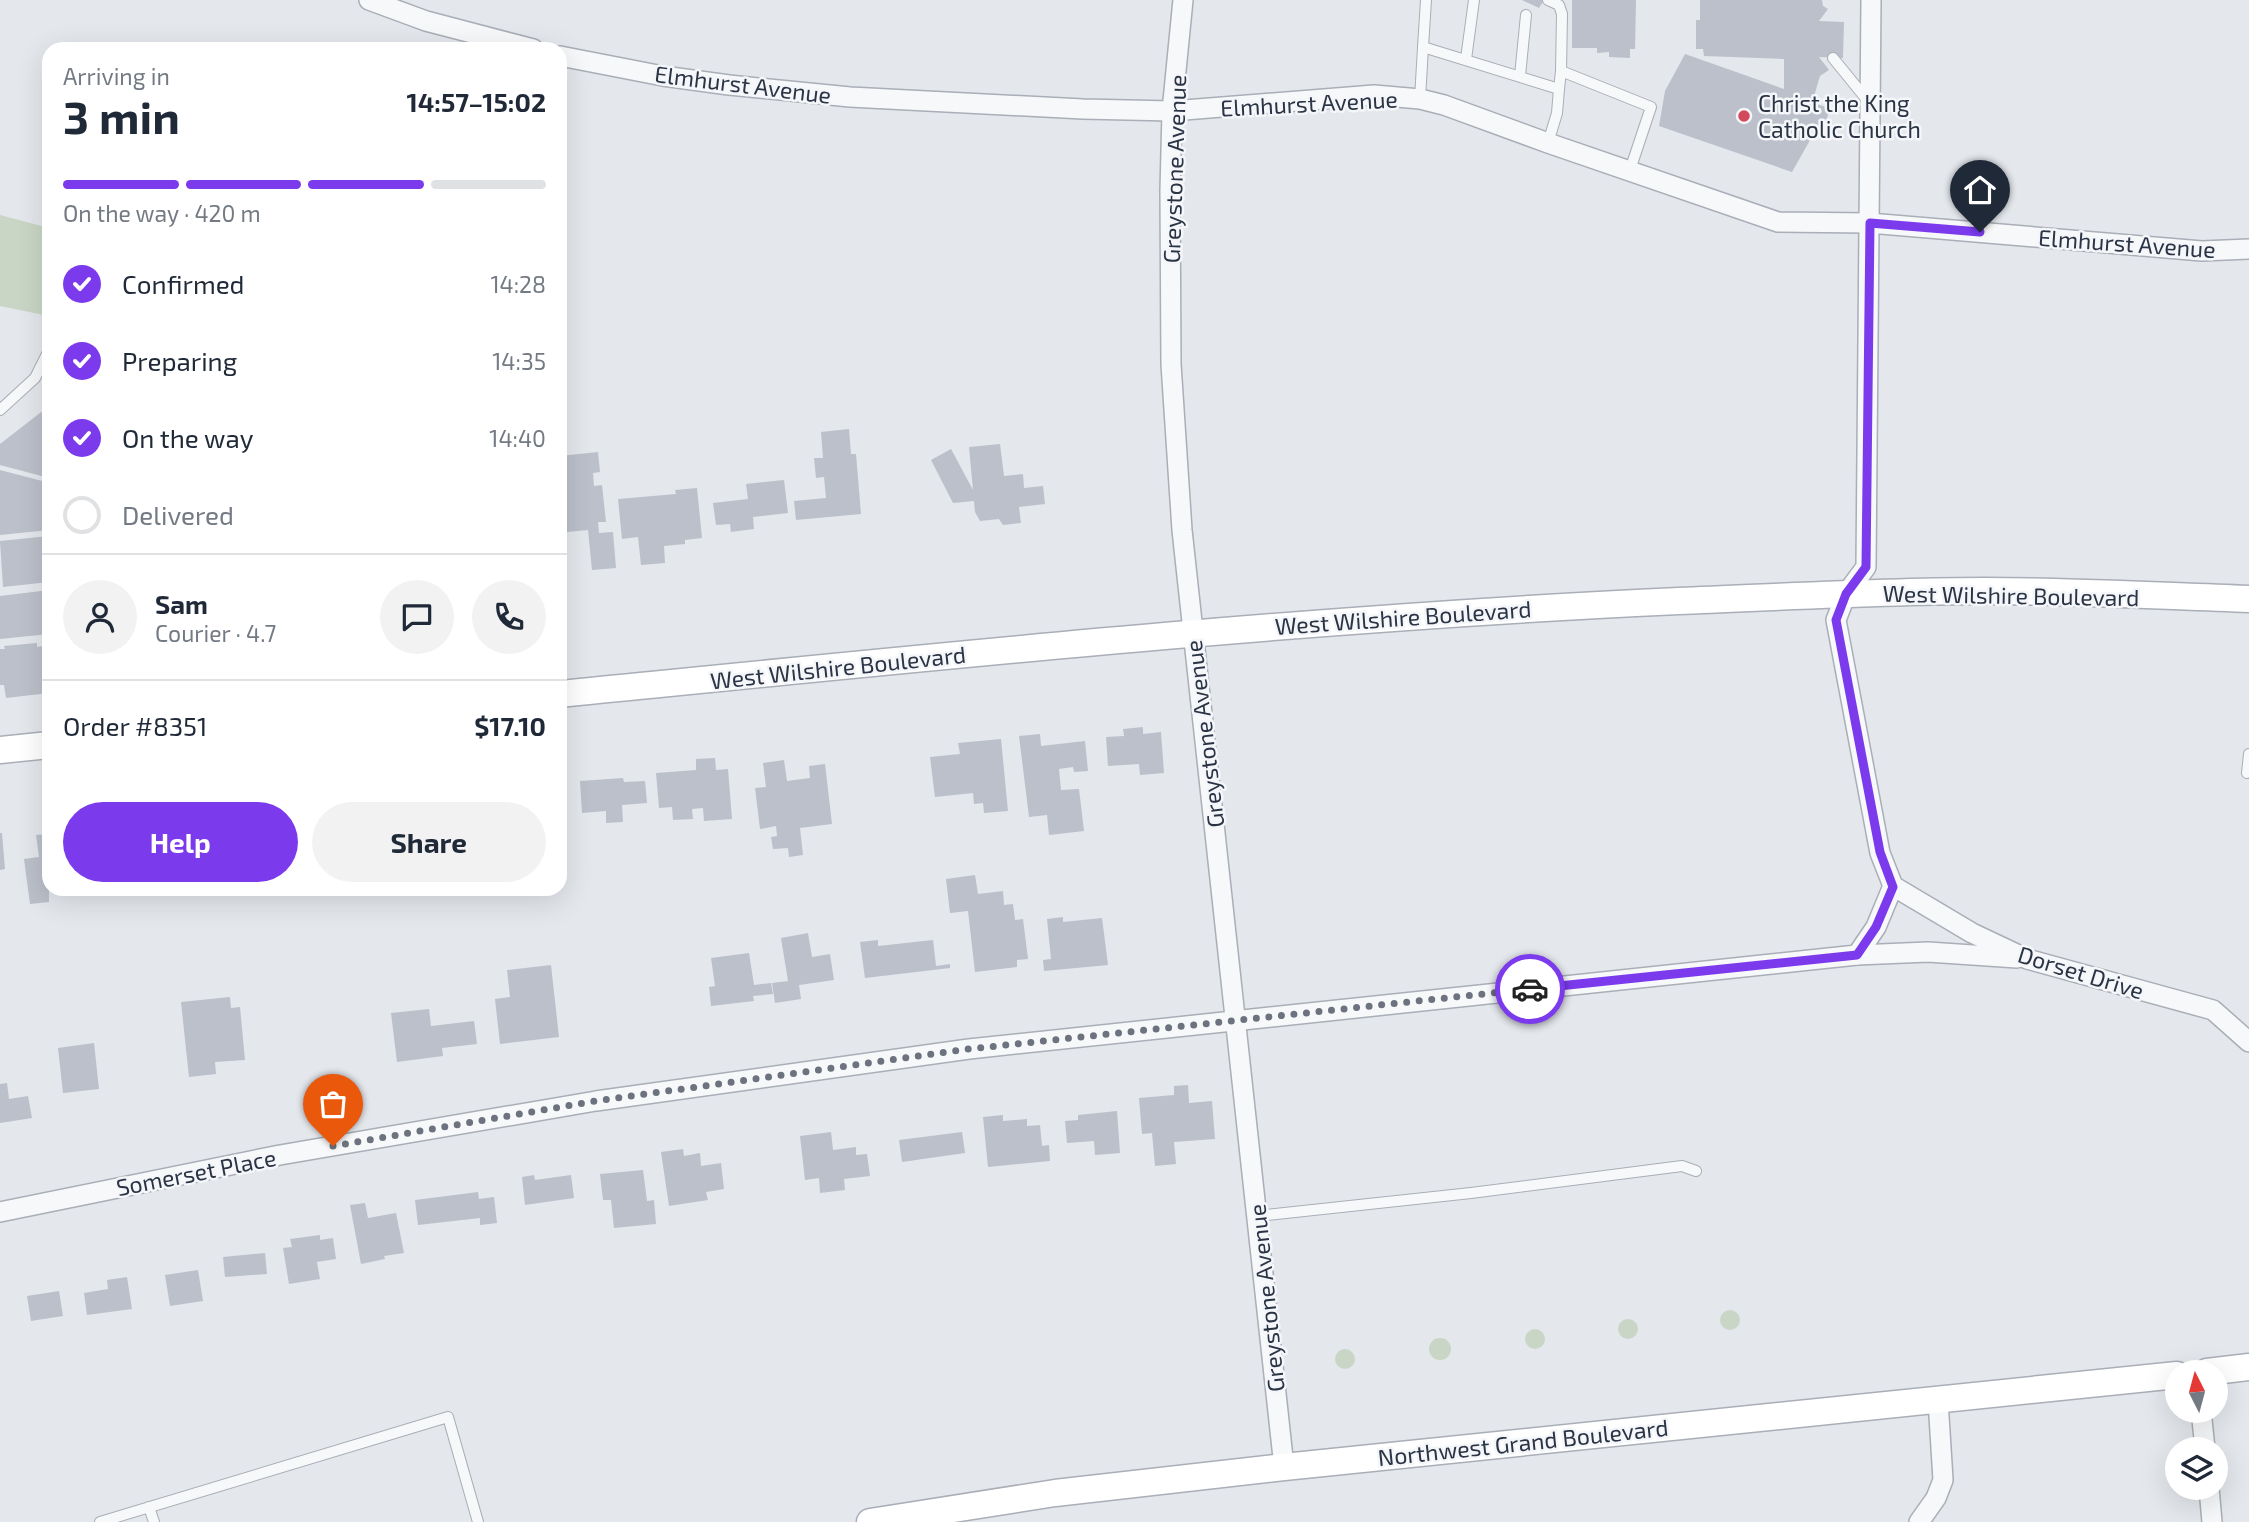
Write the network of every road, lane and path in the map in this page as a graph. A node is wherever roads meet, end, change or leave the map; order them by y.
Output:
1 (369, 0) edge
2 (1184, 0) edge
3 (1426, 0) edge
4 (1474, 0) edge
5 (1548, 0) edge
6 (1871, 0) edge
7 (1526, 15) dead end
8 (506, 42) edge
9 (1423, 47) junction
10 (567, 57) edge
11 (1833, 58) dead end
12 (1465, 59) junction
13 (1561, 71) junction
14 (1520, 76) junction
15 (1559, 89) junction
16 (1420, 99) junction
17 (1871, 104) junction
18 (1172, 111) junction
19 (1548, 144) junction
20 (1630, 170) junction
21 (1870, 223) junction
22 (2249, 249) edge
23 (42, 364) edge
24 (0, 410) edge
25 (1846, 594) junction
26 (2249, 599) edge
27 (1192, 633) junction
28 (567, 693) edge
29 (42, 746) edge
30 (0, 750) edge
31 (2249, 754) edge
32 (2247, 773) dead end
33 (1893, 887) junction
34 (1857, 955) junction
35 (2027, 959) junction
36 (1236, 1020) junction
37 (2249, 1042) edge
38 (1696, 1171) dead end
39 (0, 1212) edge
40 (1257, 1216) junction
41 (2249, 1367) edge
42 (2228, 1370) edge
43 (2165, 1376) edge
44 (1938, 1400) junction
45 (1284, 1467) junction
46 (2210, 1500) edge
47 (149, 1507) junction
48 (100, 1522) edge
49 (154, 1522) edge
50 (478, 1522) edge
51 (870, 1522) edge
52 (1919, 1522) edge
53 (2212, 1522) edge

1 - 8 street
2 - 18 street, Greystone Avenue
3 - 9 lane
4 - 12 lane
5 - 13 lane
6 - 17 street
7 - 14 lane
9 - 12 lane
9 - 16 lane
10 - 18 street, Elmhurst Avenue
11 - 17 lane
12 - 14 lane
13 - 15 lane
13 - 20 lane
14 - 15 lane
15 - 19 lane
16 - 18 street, Elmhurst Avenue
16 - 19 street, Elmhurst Avenue
17 - 21 street
18 - 27 street, Greystone Avenue
19 - 20 street, Elmhurst Avenue
20 - 21 street, Elmhurst Avenue
21 - 22 street, Elmhurst Avenue
21 - 25 street
23 - 24 lane
25 - 26 street, West Wilshire Boulevard
25 - 27 street, West Wilshire Boulevard
25 - 33 street
27 - 28 street, West Wilshire Boulevard
27 - 36 street, Greystone Avenue
29 - 30 street
31 - 32 lane
33 - 34 street
33 - 35 street, Dorset Drive
34 - 35 street, Somerset Place
34 - 36 street, Somerset Place
35 - 37 street, Dorset Drive
36 - 39 street, Somerset Place
36 - 40 street, Greystone Avenue
38 - 40 lane
40 - 45 street, Greystone Avenue
41 - 42 street
43 - 44 street, Northwest Grand Boulevard
44 - 45 street, Northwest Grand Boulevard
44 - 52 street
45 - 51 street, Northwest Grand Boulevard
46 - 53 street
47 - 48 lane
47 - 49 lane
47 - 50 lane

